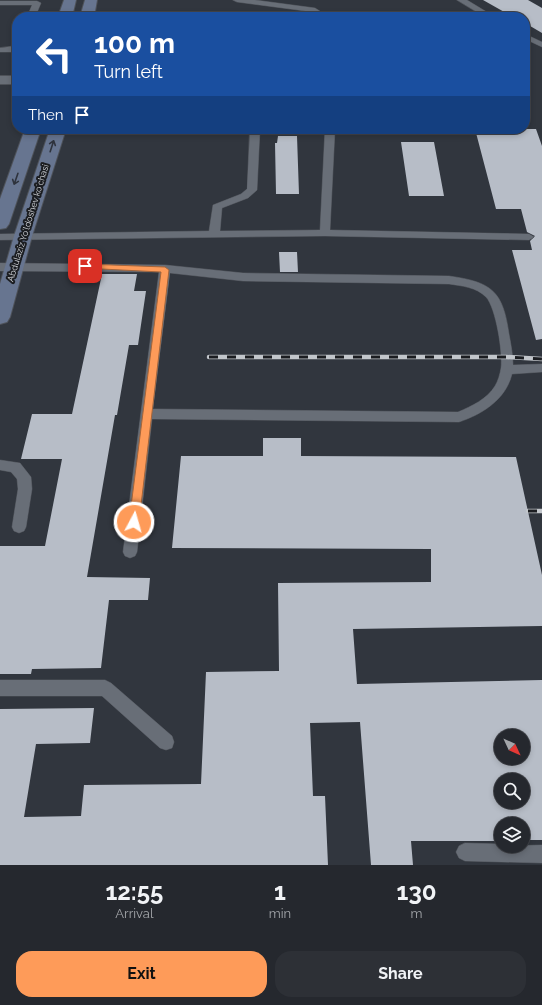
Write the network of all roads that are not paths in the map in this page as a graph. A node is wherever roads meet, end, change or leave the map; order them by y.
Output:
1 (70, 0) edge
2 (90, 0) edge
3 (237, 0) edge
4 (460, 0) edge
5 (0, 3) edge
6 (33, 12) edge
7 (67, 12) edge
8 (88, 12) edge
9 (318, 12) edge
10 (482, 12) edge
11 (530, 39) edge
12 (542, 45) edge
13 (0, 50) edge
14 (12, 50) edge
15 (0, 80) edge
16 (12, 80) edge
17 (31, 134) edge
18 (56, 134) edge
19 (255, 134) edge
20 (330, 134) edge
21 (0, 224) edge
22 (325, 233) junction
23 (214, 235) junction
24 (0, 236) edge
25 (23, 236) junction
26 (529, 236) dead end
27 (7, 267) edge
28 (165, 270) junction
29 (0, 317) edge
30 (542, 368) edge
31 (506, 370) junction
32 (146, 414) junction
33 (0, 466) edge
34 (19, 527) dead end
35 (130, 552) dead end
36 (0, 688) edge
37 (166, 742) dead end
38 (465, 852) dead end
39 (542, 854) edge

1 - 7 main road
2 - 8 main road
3 - 9 lane
4 - 10 lane
5 - 6 lane
11 - 12 lane
13 - 14 lane
15 - 16 street
17 -> 21 main road
25 -> 18 main road, Abdulaziz Yoʻldoshev koʻchasi
19 - 23 lane
20 - 22 lane
22 - 23 lane
22 - 26 lane
23 - 25 lane
24 - 25 lane
25 - 27 main road, Abdulaziz Yoʻldoshev koʻchasi
27 - 28 lane
27 - 29 main road, Abdulaziz Yoʻldoshev koʻchasi
28 - 31 lane
28 - 32 lane
30 - 31 lane
31 - 32 lane
32 - 35 lane
33 - 34 lane
36 - 37 lane
38 - 39 lane

